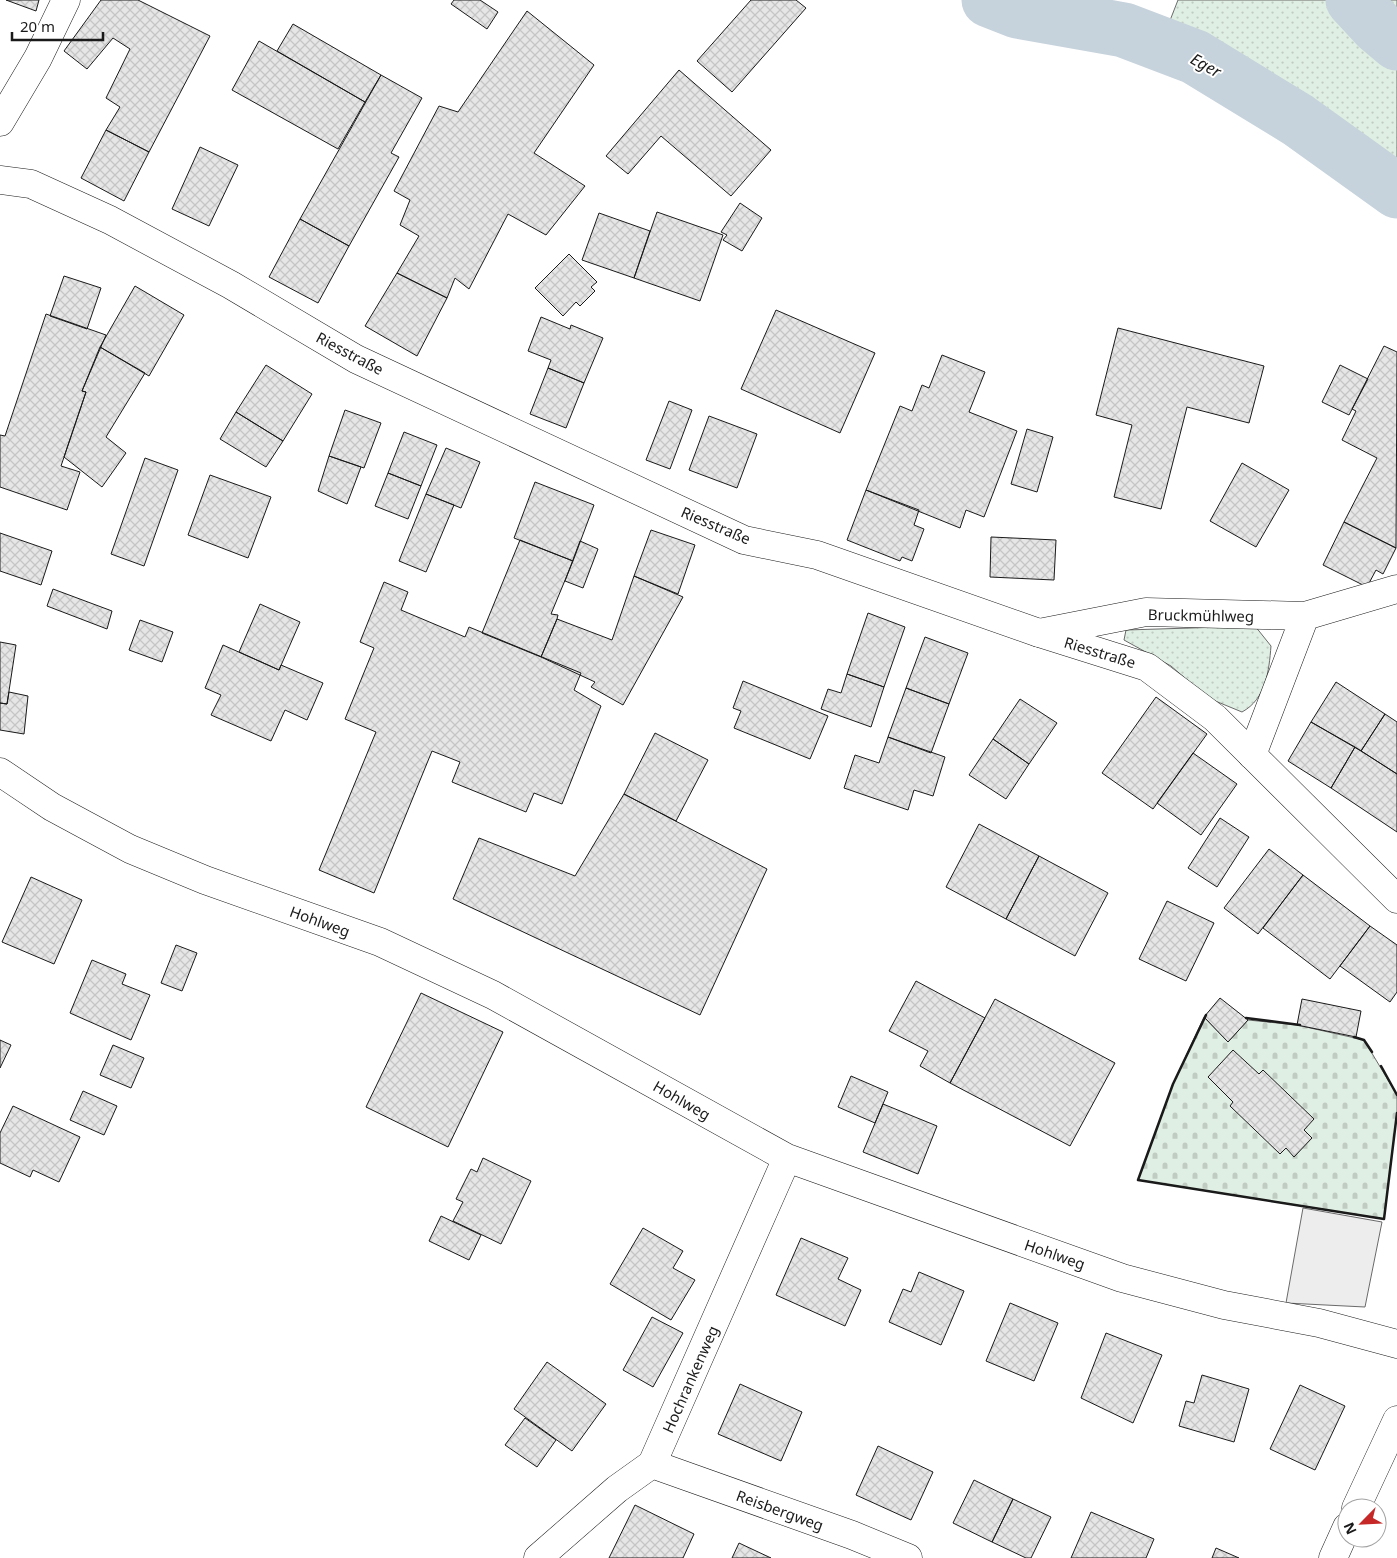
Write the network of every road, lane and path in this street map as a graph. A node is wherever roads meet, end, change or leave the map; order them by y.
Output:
1 (66, 0) edge
2 (0, 122) edge
3 (0, 180) edge
4 (1397, 589) edge
5 (1305, 616) junction
6 (1039, 633) junction
7 (1252, 755) junction
8 (0, 772) edge
9 (1397, 900) edge
10 (787, 1158) junction
11 (1397, 1344) edge
12 (1397, 1420) edge
13 (652, 1464) junction
14 (1361, 1498) edge
15 (538, 1558) edge
16 (908, 1558) edge

1 - 2 street
3 - 6 street, Riesstraße
4 - 5 street, Bruckmühlweg
5 - 6 street, Bruckmühlweg
5 - 7 street
6 - 7 street, Riesstraße
7 - 9 street, Riesstraße
8 - 10 street, Hohlweg
10 - 11 street, Hohlweg
10 - 13 street, Hochrankenweg
12 - 14 street
13 - 15 street
13 - 16 street, Reisbergweg

